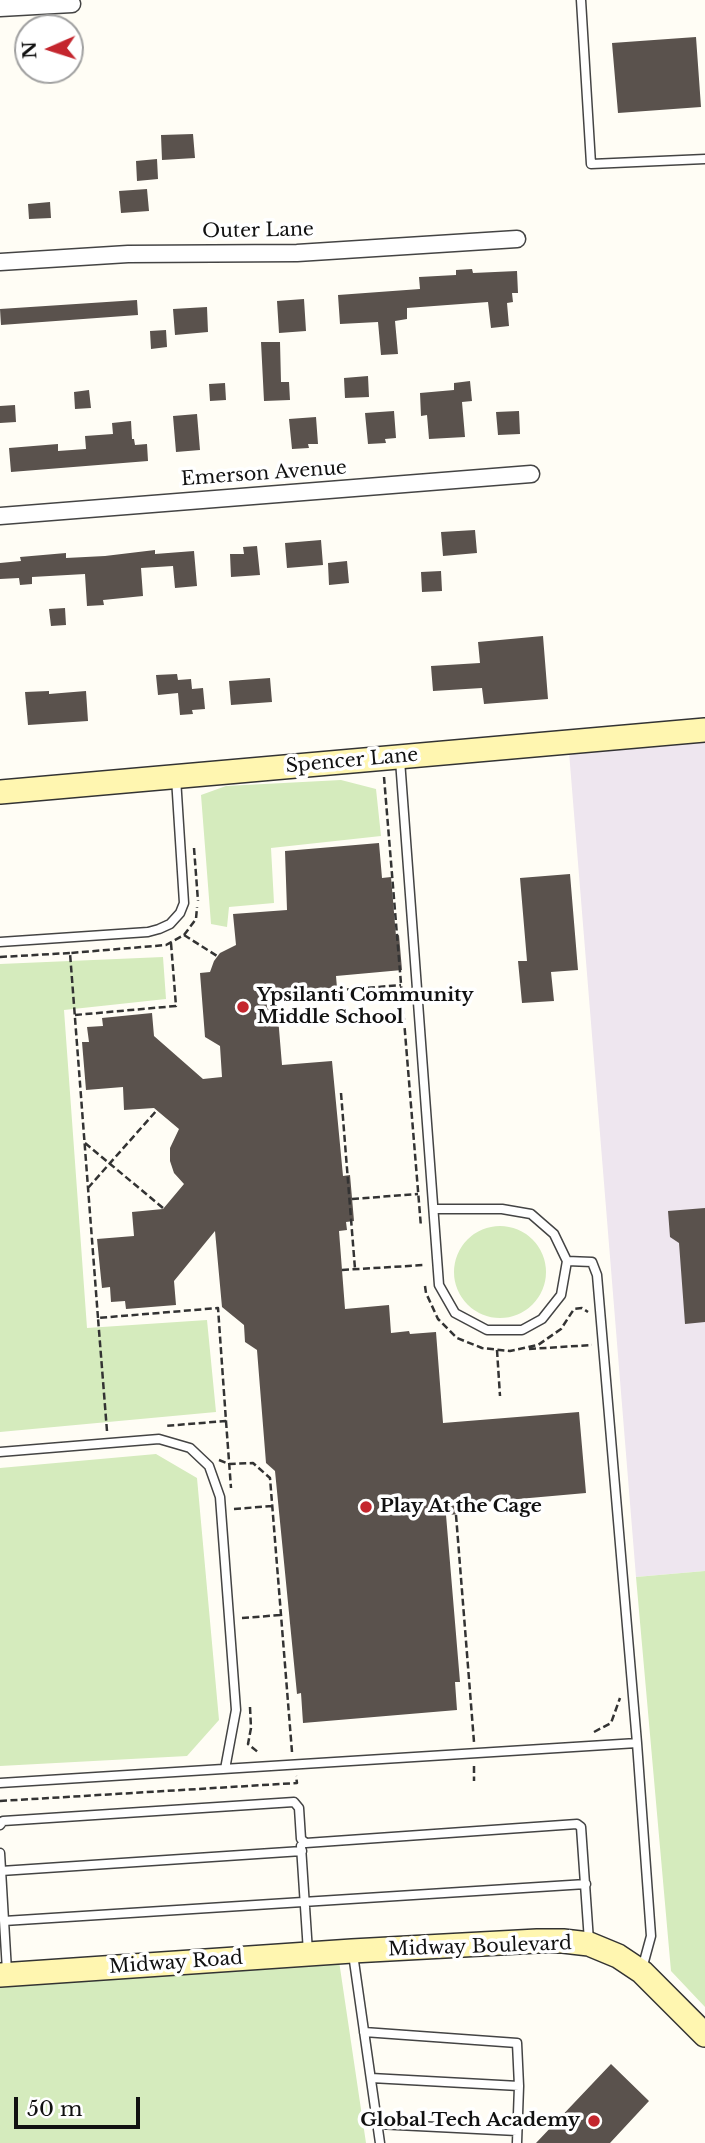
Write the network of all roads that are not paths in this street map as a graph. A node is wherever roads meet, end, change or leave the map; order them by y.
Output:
1 (581, 0) edge
2 (72, 4) dead end
3 (0, 8) edge
4 (705, 159) edge
5 (517, 239) dead end
6 (0, 262) edge
7 (531, 474) dead end
8 (0, 516) edge
9 (705, 730) edge
10 (391, 758) junction
11 (176, 776) junction
12 (0, 792) edge
13 (0, 942) edge
14 (434, 1209) junction
15 (567, 1261) junction
16 (0, 1452) edge
17 (637, 1743) junction
18 (225, 1769) junction
19 (0, 1783) edge
20 (0, 1825) edge
21 (301, 1839) junction
22 (302, 1851) junction
23 (0, 1853) edge
24 (1, 1871) edge
25 (586, 1884) junction
26 (305, 1901) junction
27 (4, 1921) junction
28 (589, 1944) junction
29 (352, 1951) junction
30 (308, 1955) junction
31 (642, 1972) junction
32 (3, 1974) edge
33 (364, 2032) junction
34 (705, 2035) edge
35 (371, 2078) junction
36 (519, 2086) junction
37 (377, 2124) junction
38 (517, 2131) junction
39 (380, 2143) edge
40 (517, 2143) edge

1 - 4 lane
2 - 3 street
5 - 6 street, Outer Lane
7 - 8 street, Emerson Avenue
9 - 10 street, Spencer Lane
10 - 11 street, Spencer Lane
10 - 14 lane
11 - 12 street, Spencer Lane
11 - 13 lane
14 - 15 lane
14 - 15 lane
15 - 17 lane
16 - 18 lane
17 - 18 lane
17 - 31 lane
18 - 19 lane
20 - 21 lane
21 - 22 lane
21 - 25 lane
22 - 24 lane
22 - 26 lane
23 - 24 lane
24 - 27 lane
25 - 26 lane
25 - 28 lane
26 - 27 lane
26 - 30 lane
27 - 32 lane
28 - 29 street, Midway Boulevard
28 - 31 street, Midway Boulevard
29 - 30 street, Midway Road
29 - 33 lane
30 - 32 street, Midway Road
31 - 34 street, Midway Boulevard
33 - 35 lane
33 - 36 lane
35 - 36 lane
35 - 37 lane
36 - 38 lane
37 - 38 lane
37 - 39 lane
38 - 40 lane

